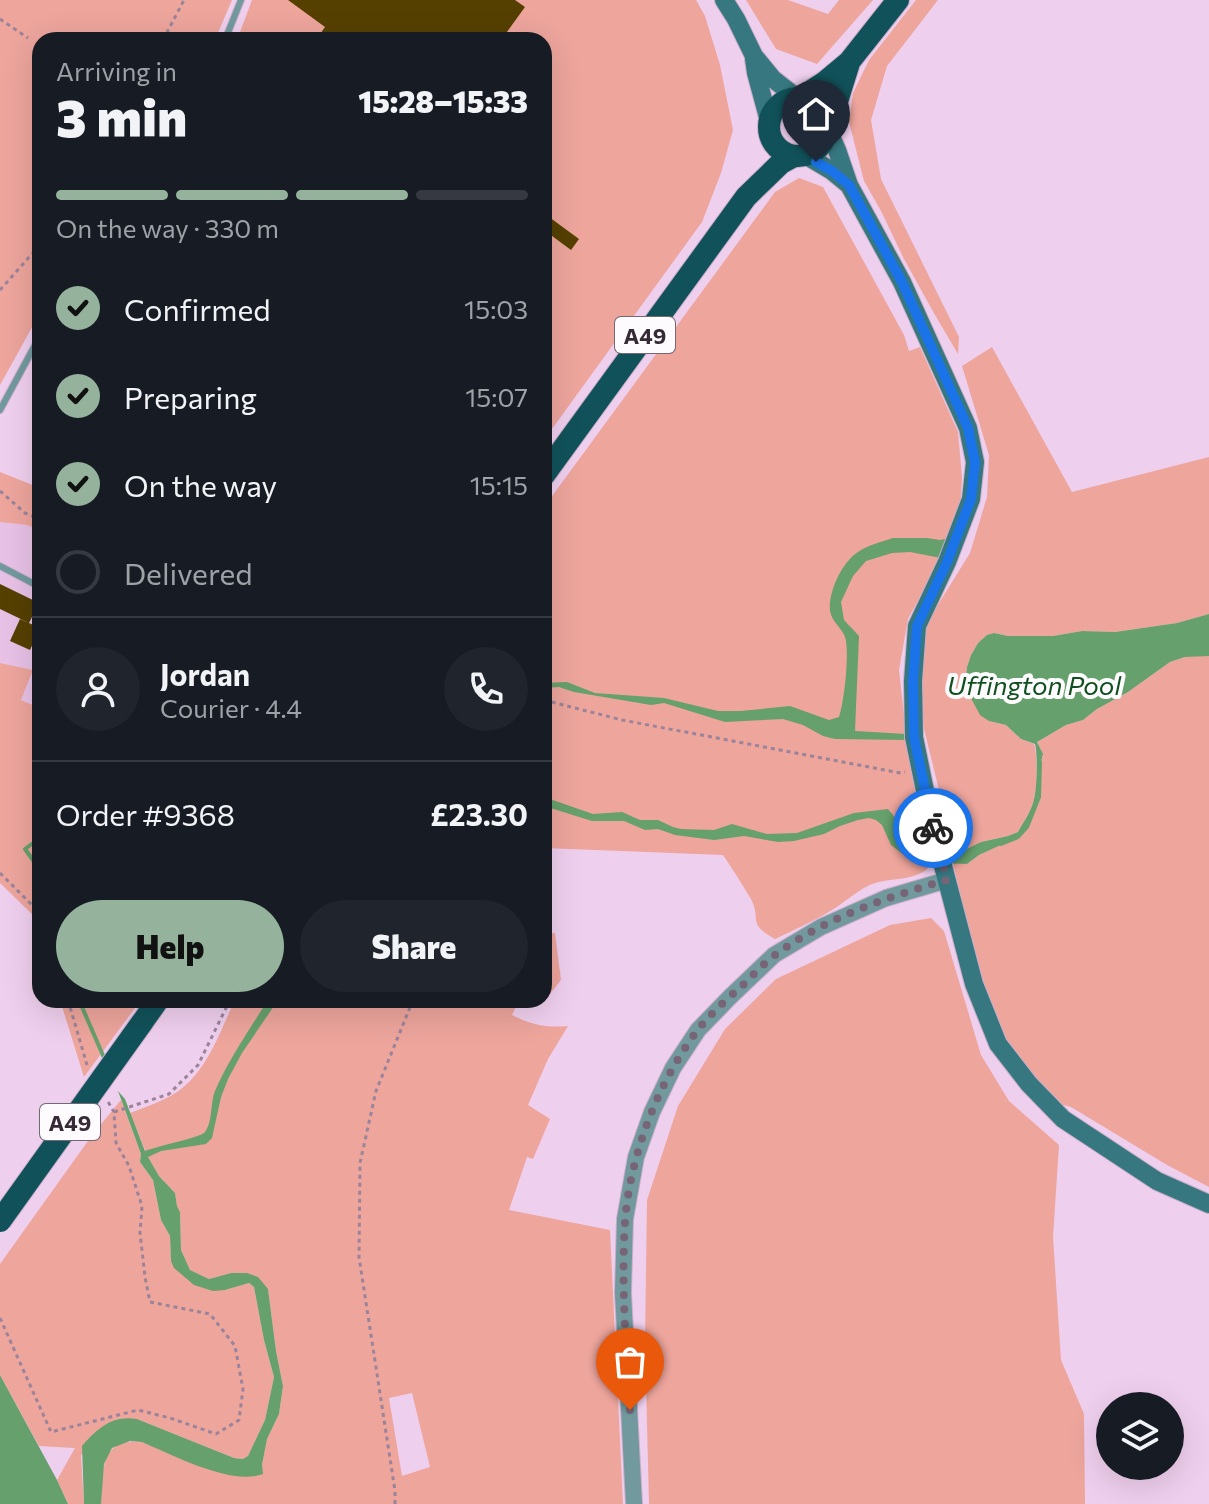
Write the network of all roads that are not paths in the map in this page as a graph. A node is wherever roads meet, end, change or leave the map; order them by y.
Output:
1 (241, 0) edge
2 (724, 0) edge
3 (898, 0) edge
4 (228, 32) edge
5 (754, 56) junction
6 (849, 62) junction
7 (799, 97) junction
8 (828, 126) junction
9 (770, 129) junction
10 (800, 155) junction
11 (849, 185) junction
12 (746, 197) junction
13 (32, 351) edge
14 (0, 410) edge
15 (552, 464) edge
16 (0, 566) edge
17 (32, 583) edge
18 (946, 876) junction
19 (152, 1008) edge
20 (1209, 1204) edge
21 (0, 1221) edge
22 (634, 1504) edge

1 - 4 lane
2 - 5 main road
3 - 6 highway
5 - 7 main road
5 - 9 main road
6 - 7 highway
6 - 8 highway
7 - 8 highway
7 - 9 highway
8 - 10 highway
8 - 11 main road
9 - 10 highway
9 - 12 highway, A49
10 - 11 main road
10 - 12 highway, A49
11 - 18 main road
12 - 15 highway, A49
13 - 14 lane
16 - 17 lane
18 - 20 main road
18 - 22 street
19 - 21 highway, A49, bridge

